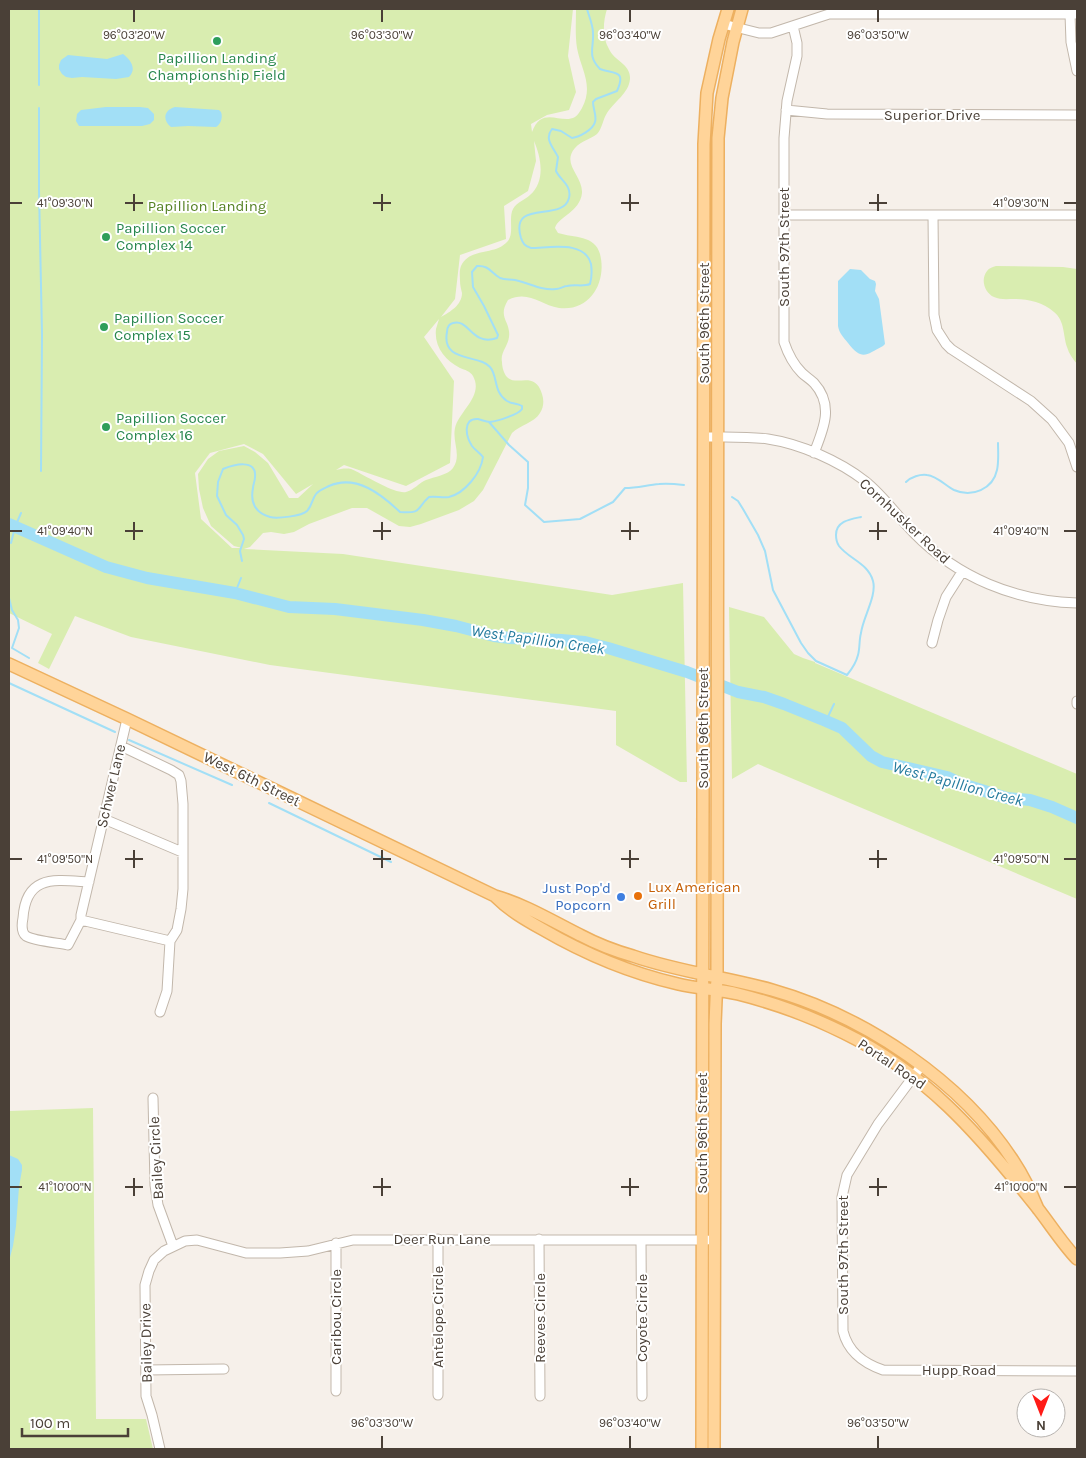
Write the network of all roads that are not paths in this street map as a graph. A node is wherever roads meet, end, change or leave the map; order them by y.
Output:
1 (728, 9) edge
2 (742, 9) edge
3 (862, 11) edge
4 (1074, 14) edge
5 (724, 24) junction
6 (794, 26) junction
7 (737, 27) junction
8 (1077, 71) edge
9 (786, 110) junction
10 (1077, 115) edge
11 (784, 215) junction
12 (933, 215) junction
13 (1077, 215) edge
14 (704, 437) junction
15 (717, 437) junction
16 (814, 453) junction
17 (1077, 467) edge
18 (962, 572) junction
19 (1077, 603) edge
20 (932, 644) dead end
21 (9, 664) edge
22 (127, 719) junction
23 (121, 746) junction
24 (104, 819) junction
25 (182, 852) junction
26 (89, 882) junction
27 (495, 896) junction
28 (81, 920) junction
29 (170, 941) junction
30 (703, 974) junction
31 (717, 977) junction
32 (702, 989) junction
33 (716, 990) junction
34 (160, 1012) dead end
35 (922, 1066) junction
36 (914, 1076) junction
37 (154, 1098) dead end
38 (1038, 1208) junction
39 (539, 1239) junction
40 (438, 1240) junction
41 (641, 1240) junction
42 (702, 1240) junction
43 (714, 1240) junction
44 (336, 1243) junction
45 (173, 1246) junction
46 (1077, 1259) edge
47 (850, 1346) joint
48 (146, 1370) junction
49 (224, 1370) dead end
50 (1077, 1371) edge
51 (336, 1391) dead end
52 (438, 1395) dead end
53 (540, 1396) dead end
54 (642, 1396) dead end
55 (160, 1449) edge
56 (702, 1449) edge
57 (714, 1449) edge

1 - 5 main road, South 96th Street
2 - 7 main road, South 96th Street
3 - 4 street
3 - 6 street
4 - 8 street
5 - 7 street
5 - 14 main road, South 96th Street
6 - 7 street
6 - 9 street, South 97th Street
7 - 15 main road, South 96th Street
9 - 10 street, Superior Drive
9 - 11 street, South 97th Street
11 - 12 street
11 - 16 street, South 97th Street
12 - 13 street
12 - 17 street
14 - 15 street, Cornhusker Road
14 - 30 main road, South 96th Street
15 - 16 street, Cornhusker Road
15 - 31 main road, South 96th Street
16 - 18 street, Cornhusker Road
18 - 19 street, Cornhusker Road
18 - 20 street
21 - 22 main road, West 6th Street
22 - 23 street, Schwer Lane
22 - 27 main road, West 6th Street
23 - 24 street, Schwer Lane
23 - 25 street
24 - 25 street
24 - 26 street, Schwer Lane
25 - 29 street
26 - 28 street
26 - 28 street
27 - 30 main road, West 6th Street
27 - 32 main road, West 6th Street
28 - 29 street
29 - 34 street
30 - 31 main road, West 6th Street
30 - 32 main road, South 96th Street
31 - 33 main road, South 96th Street
31 - 35 main road, Portal Road
32 - 33 main road, Portal Road
32 - 42 main road, South 96th Street
33 - 36 main road, Portal Road
33 - 43 main road, South 96th Street
35 - 36 street, South 97th Street
35 - 38 main road, Portal Road
36 - 38 main road, Portal Road
36 - 47 street, South 97th Street
37 - 45 street, Bailey Circle
38 - 46 main road, Portal Road
39 - 40 street, Deer Run Lane
39 - 41 street, Deer Run Lane
39 - 53 street, Reeves Circle
40 - 44 street, Deer Run Lane
40 - 52 street, Antelope Circle
41 - 42 street, Deer Run Lane
41 - 54 street, Coyote Circle
42 - 43 street, Deer Run Lane
42 - 56 main road, South 96th Street
43 - 57 main road, South 96th Street
44 - 45 street, Deer Run Lane
44 - 51 street, Caribou Circle
45 - 48 street, Bailey Drive
47 - 50 street, Hupp Road
48 - 49 street
48 - 55 street, Bailey Drive

